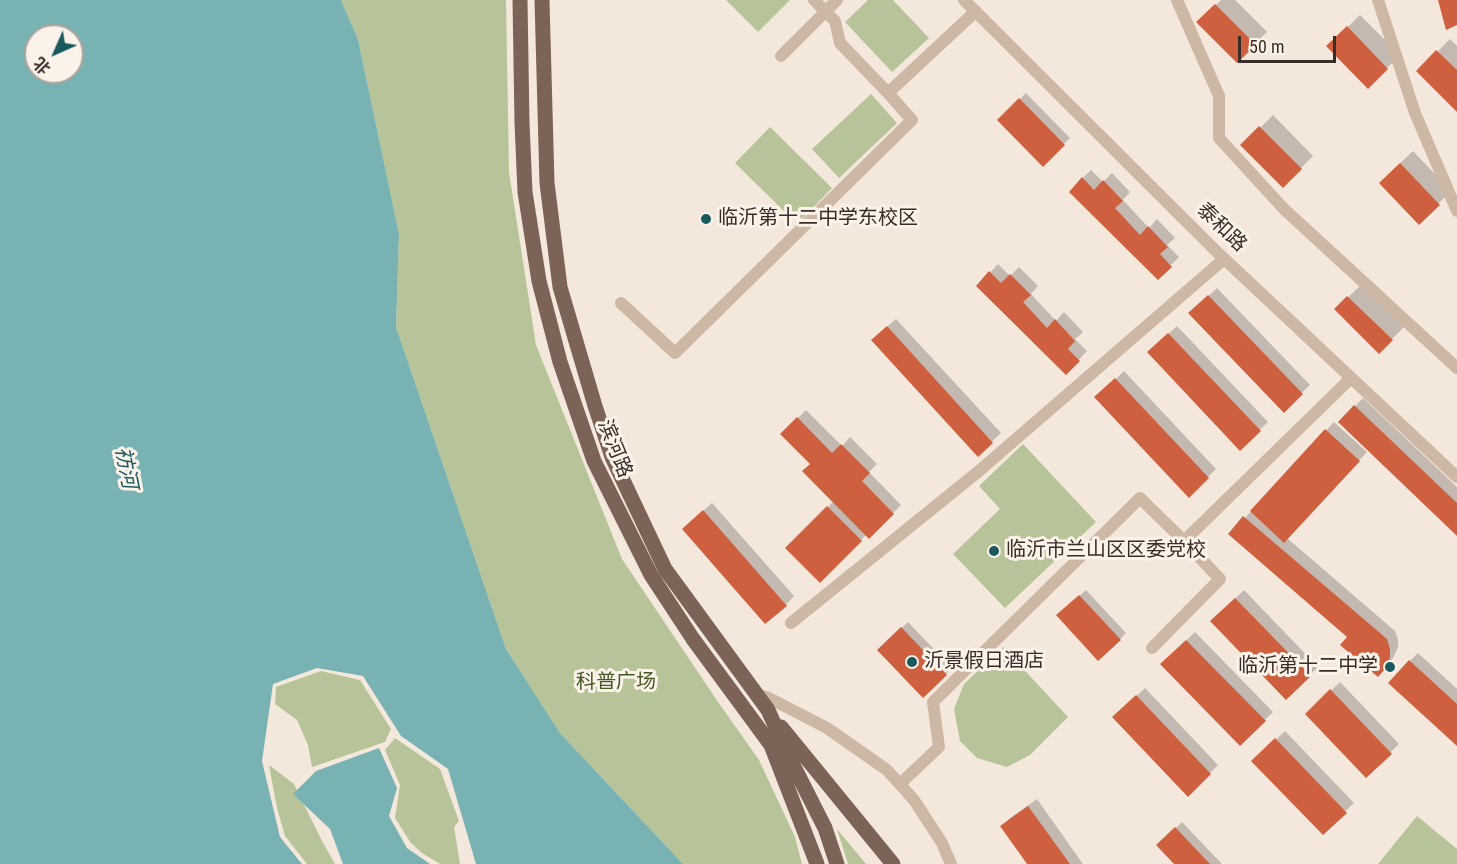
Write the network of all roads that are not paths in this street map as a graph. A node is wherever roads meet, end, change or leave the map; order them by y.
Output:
1 (520, 0) edge
2 (542, 0) edge
3 (814, 0) edge
4 (837, 0) edge
5 (964, 0) edge
6 (1177, 0) edge
7 (1378, 0) edge
8 (976, 11) junction
9 (826, 12) junction
10 (781, 56) dead end
11 (888, 93) junction
12 (1457, 211) edge
13 (1224, 259) junction
14 (621, 303) dead end
15 (1457, 368) edge
16 (1351, 378) junction
17 (1457, 477) edge
18 (1184, 541) junction
19 (790, 623) dead end
20 (1152, 648) dead end
21 (756, 694) junction
22 (768, 711) junction
23 (900, 784) junction
24 (817, 864) edge
25 (837, 864) edge
26 (893, 864) edge
27 (951, 864) edge

1 - 24 main road, 滨河路
2 - 21 main road, 滨河路
3 - 9 street
4 - 9 street
5 - 8 street, 泰和路
6 - 15 street
7 - 12 street
8 - 11 street
8 - 13 street, 泰和路
9 - 10 street
9 - 11 street
11 - 14 street
13 - 16 street, 泰和路
13 - 19 street
16 - 17 street, 泰和路
16 - 18 street
18 - 20 street
18 - 23 street
21 - 22 main road, 滨河路
21 - 23 street
22 - 25 main road, 滨河路
22 - 26 main road
23 - 27 street

